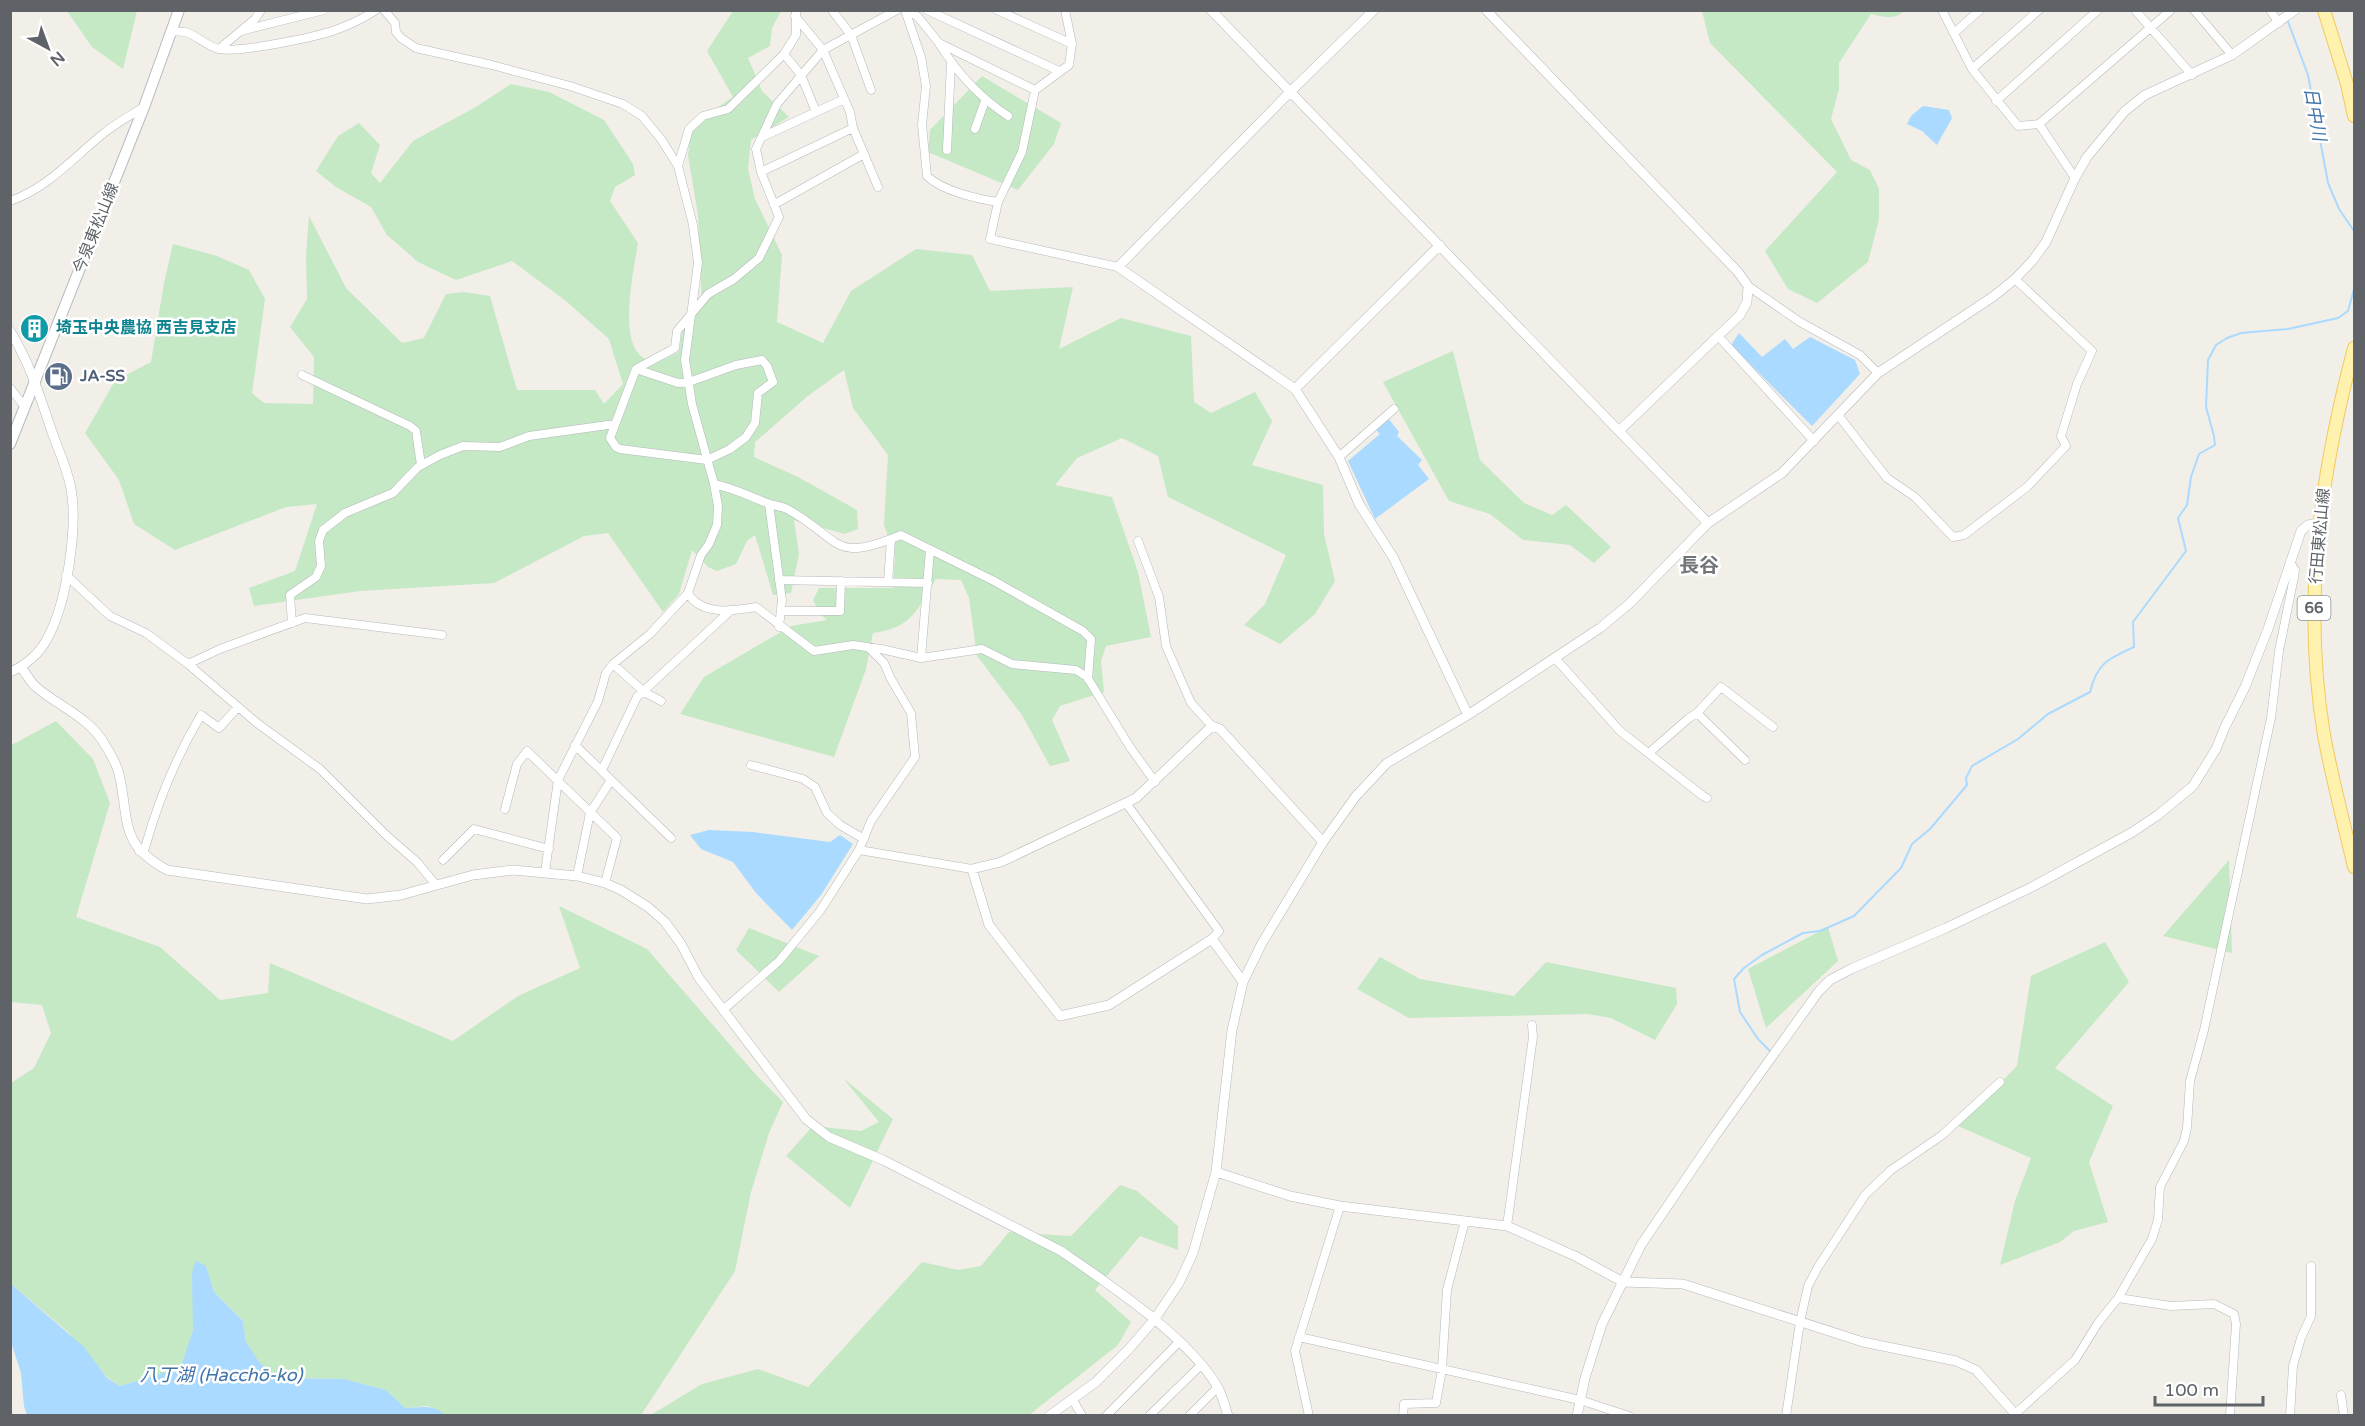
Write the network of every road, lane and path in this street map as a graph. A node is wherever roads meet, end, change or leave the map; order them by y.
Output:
1 (179, 10) edge
2 (261, 10) edge
3 (324, 10) edge
4 (384, 10) edge
5 (832, 10) edge
6 (897, 10) edge
7 (907, 10) edge
8 (927, 10) edge
9 (997, 10) edge
10 (1065, 10) edge
11 (1211, 10) edge
12 (1374, 10) edge
13 (1486, 10) edge
14 (1942, 10) edge
15 (1980, 10) edge
16 (2039, 10) edge
17 (2098, 10) edge
18 (2135, 10) edge
19 (2170, 10) edge
20 (2194, 10) edge
21 (2270, 10) edge
22 (2324, 10) edge
23 (374, 11) edge
24 (2295, 11) edge
25 (796, 13) edge
26 (2279, 23) junction
27 (2150, 28) junction
28 (171, 31) junction
29 (241, 31) junction
30 (1954, 33) junction
31 (851, 35) junction
32 (939, 43) junction
33 (1072, 44) junction
34 (219, 49) junction
35 (823, 50) junction
36 (784, 54) junction
37 (2232, 55) junction
38 (951, 63) junction
39 (1972, 69) junction
40 (1059, 71) junction
41 (801, 75) junction
42 (2192, 75) junction
43 (871, 90) dead end
44 (1035, 90) junction
45 (1290, 92) junction
46 (844, 99) junction
47 (985, 101) junction
48 (1996, 101) junction
49 (144, 107) junction
50 (816, 112) junction
51 (1008, 116) dead end
52 (2355, 116) edge
53 (2039, 124) junction
54 (853, 128) junction
55 (975, 129) dead end
56 (762, 137) junction
57 (947, 150) dead end
58 (864, 154) junction
59 (678, 166) junction
60 (761, 172) junction
61 (2075, 178) junction
62 (878, 187) dead end
63 (10, 201) edge
64 (998, 202) junction
65 (775, 204) junction
66 (1440, 245) junction
67 (1118, 267) junction
68 (2015, 279) junction
69 (1748, 286) junction
70 (692, 314) junction
71 (10, 331) edge
72 (1719, 337) junction
73 (2355, 348) edge
74 (636, 369) junction
75 (1878, 373) junction
76 (302, 375) dead end
77 (35, 381) junction
78 (688, 382) junction
79 (10, 388) edge
80 (1295, 389) junction
81 (25, 407) junction
82 (1394, 408) dead end
83 (1838, 415) junction
84 (615, 424) junction
85 (1620, 430) junction
86 (12, 437) edge
87 (1814, 441) junction
88 (1339, 457) junction
89 (707, 460) junction
90 (421, 465) junction
91 (714, 484) junction
92 (769, 504) junction
93 (1708, 523) junction
94 (2318, 523) junction
95 (891, 539) junction
96 (1137, 541) dead end
97 (930, 550) junction
98 (2290, 562) junction
99 (66, 575) junction
100 (780, 580) junction
101 (841, 581) junction
102 (888, 582) junction
103 (928, 583) junction
104 (688, 593) junction
105 (781, 611) junction
106 (729, 612) junction
107 (292, 623) junction
108 (779, 627) junction
109 (442, 635) dead end
110 (868, 647) junction
111 (921, 658) junction
112 (1555, 658) junction
113 (188, 664) junction
114 (613, 664) junction
115 (22, 668) junction
116 (10, 672) edge
117 (1088, 679) junction
118 (644, 692) junction
119 (661, 701) dead end
120 (238, 707) junction
121 (1697, 713) junction
122 (1468, 715) junction
123 (1212, 726) junction
124 (1773, 728) dead end
125 (575, 745) junction
126 (1650, 752) junction
127 (1745, 760) dead end
128 (751, 765) dead end
129 (602, 770) junction
130 (558, 780) junction
131 (611, 780) junction
132 (1155, 782) junction
133 (1707, 798) dead end
134 (1126, 803) junction
135 (505, 809) dead end
136 (590, 813) junction
137 (671, 838) dead end
138 (864, 839) junction
139 (1323, 842) junction
140 (549, 849) junction
141 (859, 850) junction
142 (139, 851) junction
143 (443, 860) dead end
144 (2355, 867) edge
145 (972, 869) junction
146 (545, 872) junction
147 (577, 876) junction
148 (605, 883) junction
149 (436, 885) junction
150 (1212, 939) junction
151 (1243, 982) junction
152 (723, 1010) junction
153 (1532, 1025) dead end
154 (2000, 1082) dead end
155 (1216, 1172) junction
156 (1340, 1206) junction
157 (1466, 1221) junction
158 (1507, 1226) junction
159 (2311, 1266) dead end
160 (1623, 1282) junction
161 (2118, 1298) junction
162 (1154, 1320) junction
163 (1800, 1322) junction
164 (1299, 1337) junction
165 (1180, 1341) junction
166 (1202, 1365) junction
167 (1442, 1369) junction
168 (1218, 1387) junction
169 (2341, 1395) dead end
170 (1073, 1400) junction
171 (1581, 1400) junction
172 (2013, 1414) edge
173 (1049, 1416) edge
174 (1082, 1416) edge
175 (1106, 1416) edge
176 (1149, 1416) edge
177 (1189, 1416) edge
178 (1228, 1416) edge
179 (1309, 1416) edge
180 (1403, 1416) edge
181 (1577, 1416) edge
182 (1629, 1416) edge
183 (1786, 1416) edge
184 (2230, 1416) edge
185 (2290, 1416) edge
186 (2344, 1416) edge

1 - 28 main road, 今泉東松山線
2 - 29 street
3 - 29 street
4 - 59 street
5 - 31 street
6 - 31 street
7 - 32 street
7 - 64 street
8 - 40 street
9 - 33 street
10 - 33 street
11 - 45 street
12 - 45 street
13 - 69 street
14 - 30 street
15 - 30 street
16 - 39 street
17 - 48 street
18 - 27 street
19 - 27 street
20 - 37 street
21 - 26 street
22 - 52 main road
23 - 34 street
24 - 26 street
25 - 35 street
25 - 36 street
26 - 37 street
27 - 42 street
27 - 53 street
28 - 34 street
28 - 49 main road, 今泉東松山線
29 - 34 street
30 - 39 street
31 - 35 street
31 - 43 street
32 - 38 street
32 - 44 street
33 - 40 street
35 - 41 street
35 - 46 street
36 - 41 street
36 - 59 street
37 - 42 street
38 - 47 street
38 - 57 street
39 - 48 street
40 - 44 street
41 - 50 street
41 - 56 street
42 - 61 street
44 - 64 street
45 - 66 street
45 - 67 street
46 - 50 street
46 - 54 street
47 - 51 street
47 - 55 street
48 - 53 street
49 - 63 street
49 - 77 main road, 今泉東松山線
50 - 56 street
53 - 61 street
54 - 58 street
54 - 60 street
56 - 60 street
58 - 62 street
58 - 65 street
59 - 70 street
60 - 65 street
61 - 68 street
64 - 67 street
65 - 70 street
66 - 80 street
66 - 85 street
67 - 80 street
68 - 75 street
68 - 83 street
69 - 72 street
69 - 75 street
70 - 74 street
70 - 78 street
71 - 77 street
72 - 85 street
72 - 87 street
73 - 94 main road, 行田東松山線 / 66
74 - 78 street
74 - 84 street
75 - 83 street
76 - 90 street
77 - 81 main road, 今泉東松山線
77 - 99 street
78 - 89 street
78 - 89 street
79 - 81 street
80 - 88 street
81 - 86 main road, 今泉東松山線
82 - 88 street
83 - 87 street
84 - 89 street
84 - 90 street
85 - 93 street
87 - 93 street
88 - 122 street
89 - 91 street
90 - 107 street
91 - 92 street
91 - 104 street
92 - 95 street
92 - 100 street
93 - 112 street
94 - 98 street
94 - 144 main road, 行田東松山線 / 66
95 - 97 street
95 - 102 street
96 - 123 street
97 - 103 street
97 - 117 street
98 - 160 street
98 - 161 street
99 - 113 street
99 - 115 street
100 - 101 street
100 - 105 street
101 - 102 street
101 - 105 street
102 - 103 street
103 - 111 street
104 - 106 street
104 - 114 street
105 - 108 street
106 - 108 street
106 - 118 street
107 - 109 street
107 - 113 street
108 - 110 street
110 - 111 street
110 - 138 street
111 - 117 street
112 - 122 street
112 - 126 street
113 - 120 street
114 - 118 street
114 - 125 street
115 - 116 street
115 - 142 street
117 - 132 street
118 - 119 street
118 - 129 street
120 - 142 street
120 - 149 street
121 - 124 street
121 - 126 street
121 - 127 street
122 - 139 street
123 - 132 street
123 - 139 street
125 - 129 street
125 - 130 street
126 - 133 street
128 - 138 street
129 - 131 street
130 - 135 street
130 - 136 street
130 - 140 street
131 - 136 street
131 - 137 street
132 - 134 street
134 - 145 street
134 - 150 street
136 - 147 street
136 - 148 street
138 - 141 street
139 - 151 street
140 - 143 street
140 - 146 street
141 - 145 street
141 - 152 street
142 - 149 street
145 - 150 street
146 - 147 street
146 - 149 street
147 - 148 street
148 - 152 street
150 - 151 street
151 - 155 street
152 - 162 street
153 - 158 street
154 - 163 street
155 - 156 street
155 - 162 street
156 - 157 street
156 - 164 street
157 - 158 street
157 - 167 street
158 - 160 street
159 - 185 street
160 - 163 street
160 - 171 street
161 - 172 street
161 - 184 street
162 - 165 street
162 - 170 street
163 - 172 street
163 - 183 street
164 - 167 street
164 - 179 street
165 - 166 street
165 - 175 street
166 - 168 street
166 - 176 street
167 - 171 street
167 - 180 street
168 - 177 street
168 - 178 street
169 - 186 street
170 - 173 street
170 - 174 street
171 - 181 street
171 - 182 street

